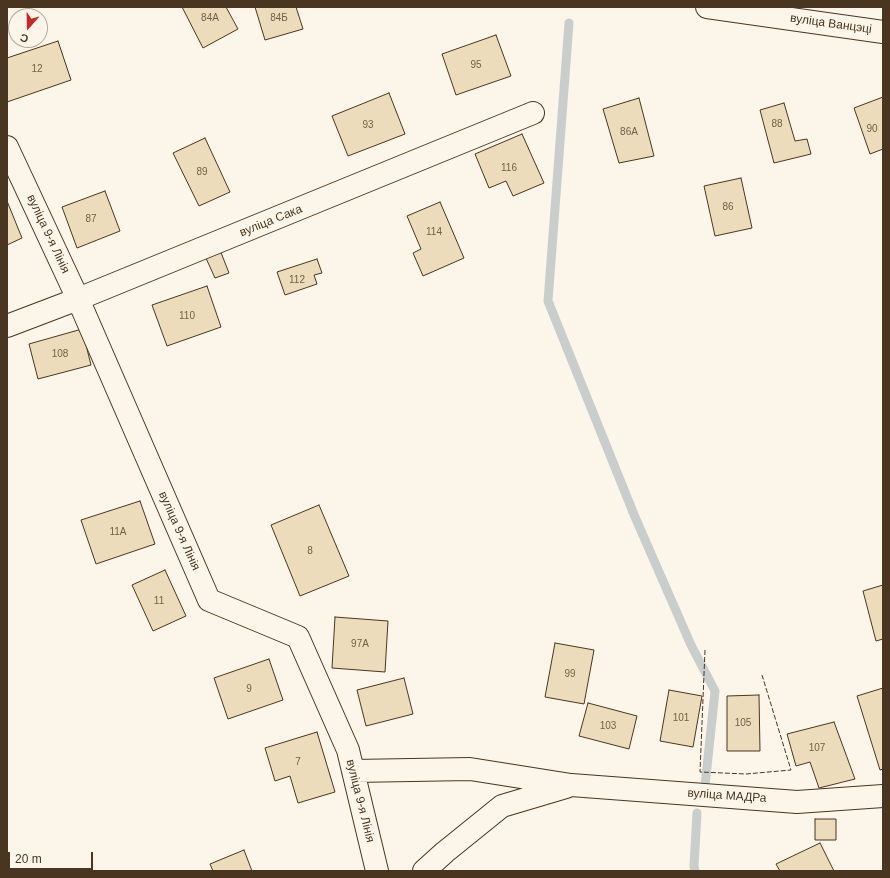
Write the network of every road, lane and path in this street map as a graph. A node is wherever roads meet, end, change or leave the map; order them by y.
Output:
1 (707, 7) edge
2 (883, 32) edge
3 (533, 114) dead end
4 (7, 147) edge
5 (78, 299) junction
6 (7, 326) edge
7 (353, 772) junction
8 (571, 785) junction
9 (883, 796) edge
10 (377, 871) edge
11 (424, 871) edge

1 - 2 street, вуліца Ванцэці
3 - 5 street, вуліца Сака
4 - 5 street, вуліца 9-я Лінія
5 - 6 street, вуліца Сака
5 - 7 street, вуліца 9-я Лінія
7 - 8 street, вуліца МАДРа
7 - 10 street, вуліца 9-я Лінія
8 - 9 street, вуліца МАДРа
8 - 11 street, вуліца МАДРа

